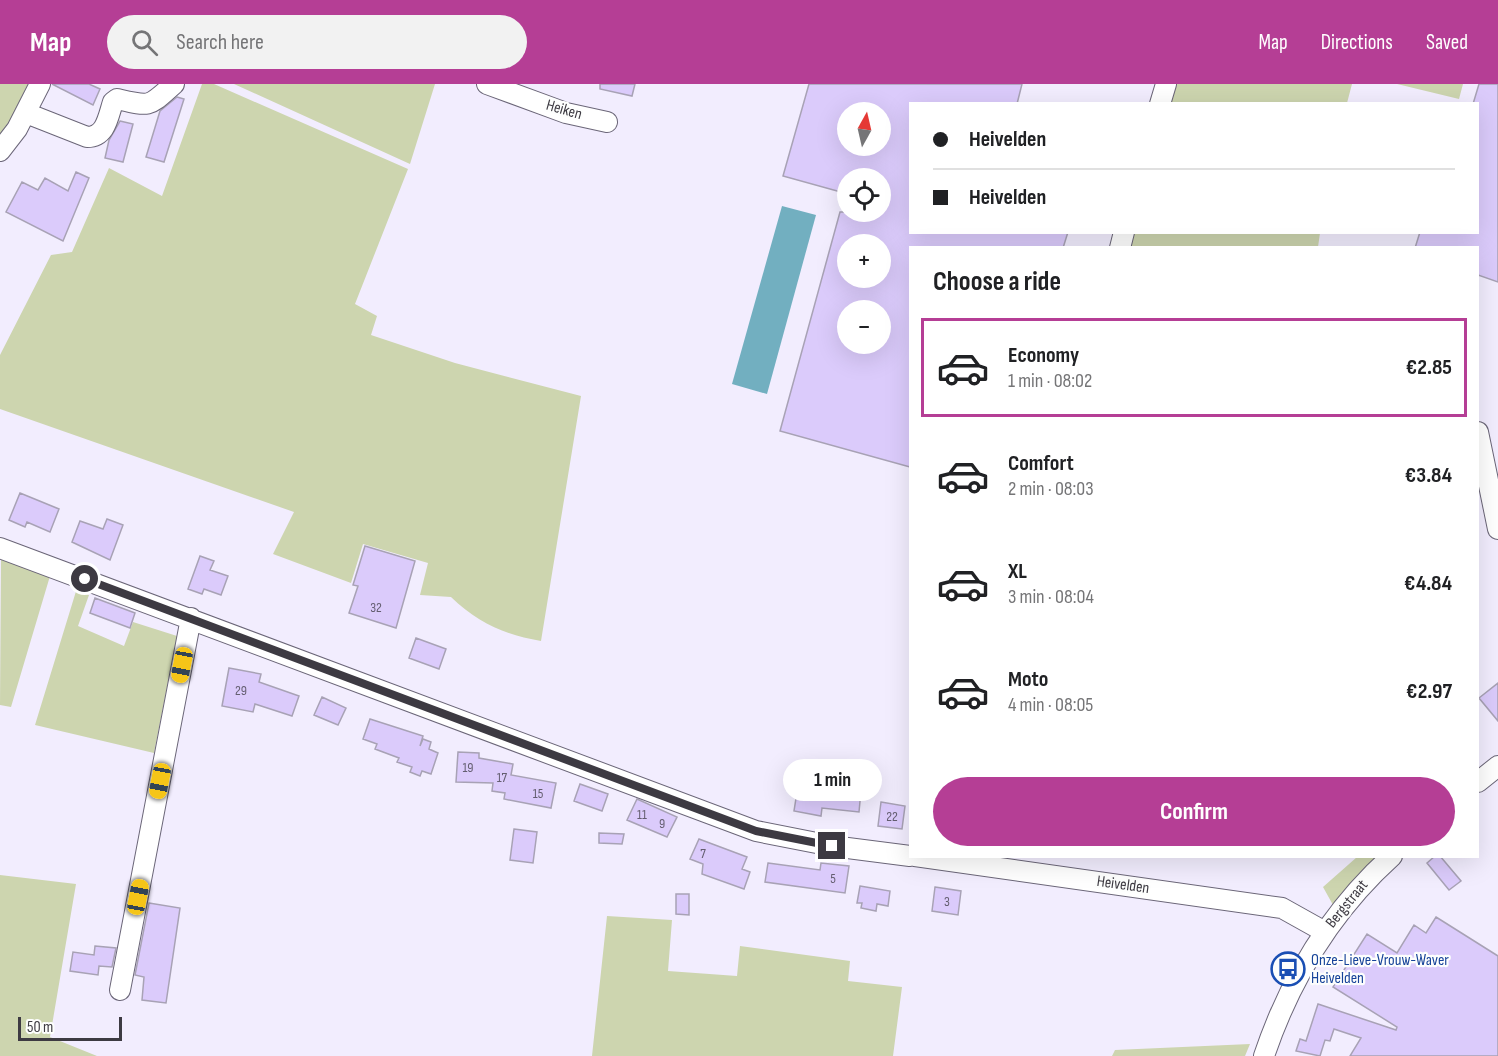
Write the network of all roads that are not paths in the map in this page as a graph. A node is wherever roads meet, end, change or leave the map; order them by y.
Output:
1 (40, 84) edge
2 (174, 84) edge
3 (487, 84) edge
4 (1166, 84) edge
5 (1161, 102) edge
6 (26, 113) junction
7 (607, 122) dead end
8 (0, 151) edge
9 (1479, 437) edge
10 (1498, 529) edge
11 (0, 548) edge
12 (191, 618) junction
13 (1498, 766) edge
14 (1479, 781) edge
15 (909, 856) edge
16 (941, 858) edge
17 (1390, 858) edge
18 (1040, 865) edge
19 (1325, 932) junction
20 (120, 990) dead end
21 (1264, 1056) edge

1 - 6 street
2 - 6 street
3 - 7 street, Heiken
4 - 5 street
6 - 8 street
9 - 10 street
11 - 12 street, Heivelden
12 - 15 street, Heivelden
12 - 20 street
13 - 14 street
16 - 18 street, Heivelden
17 - 19 street, Bergstraat
18 - 19 street, Heivelden
19 - 21 street, Bergstraat

